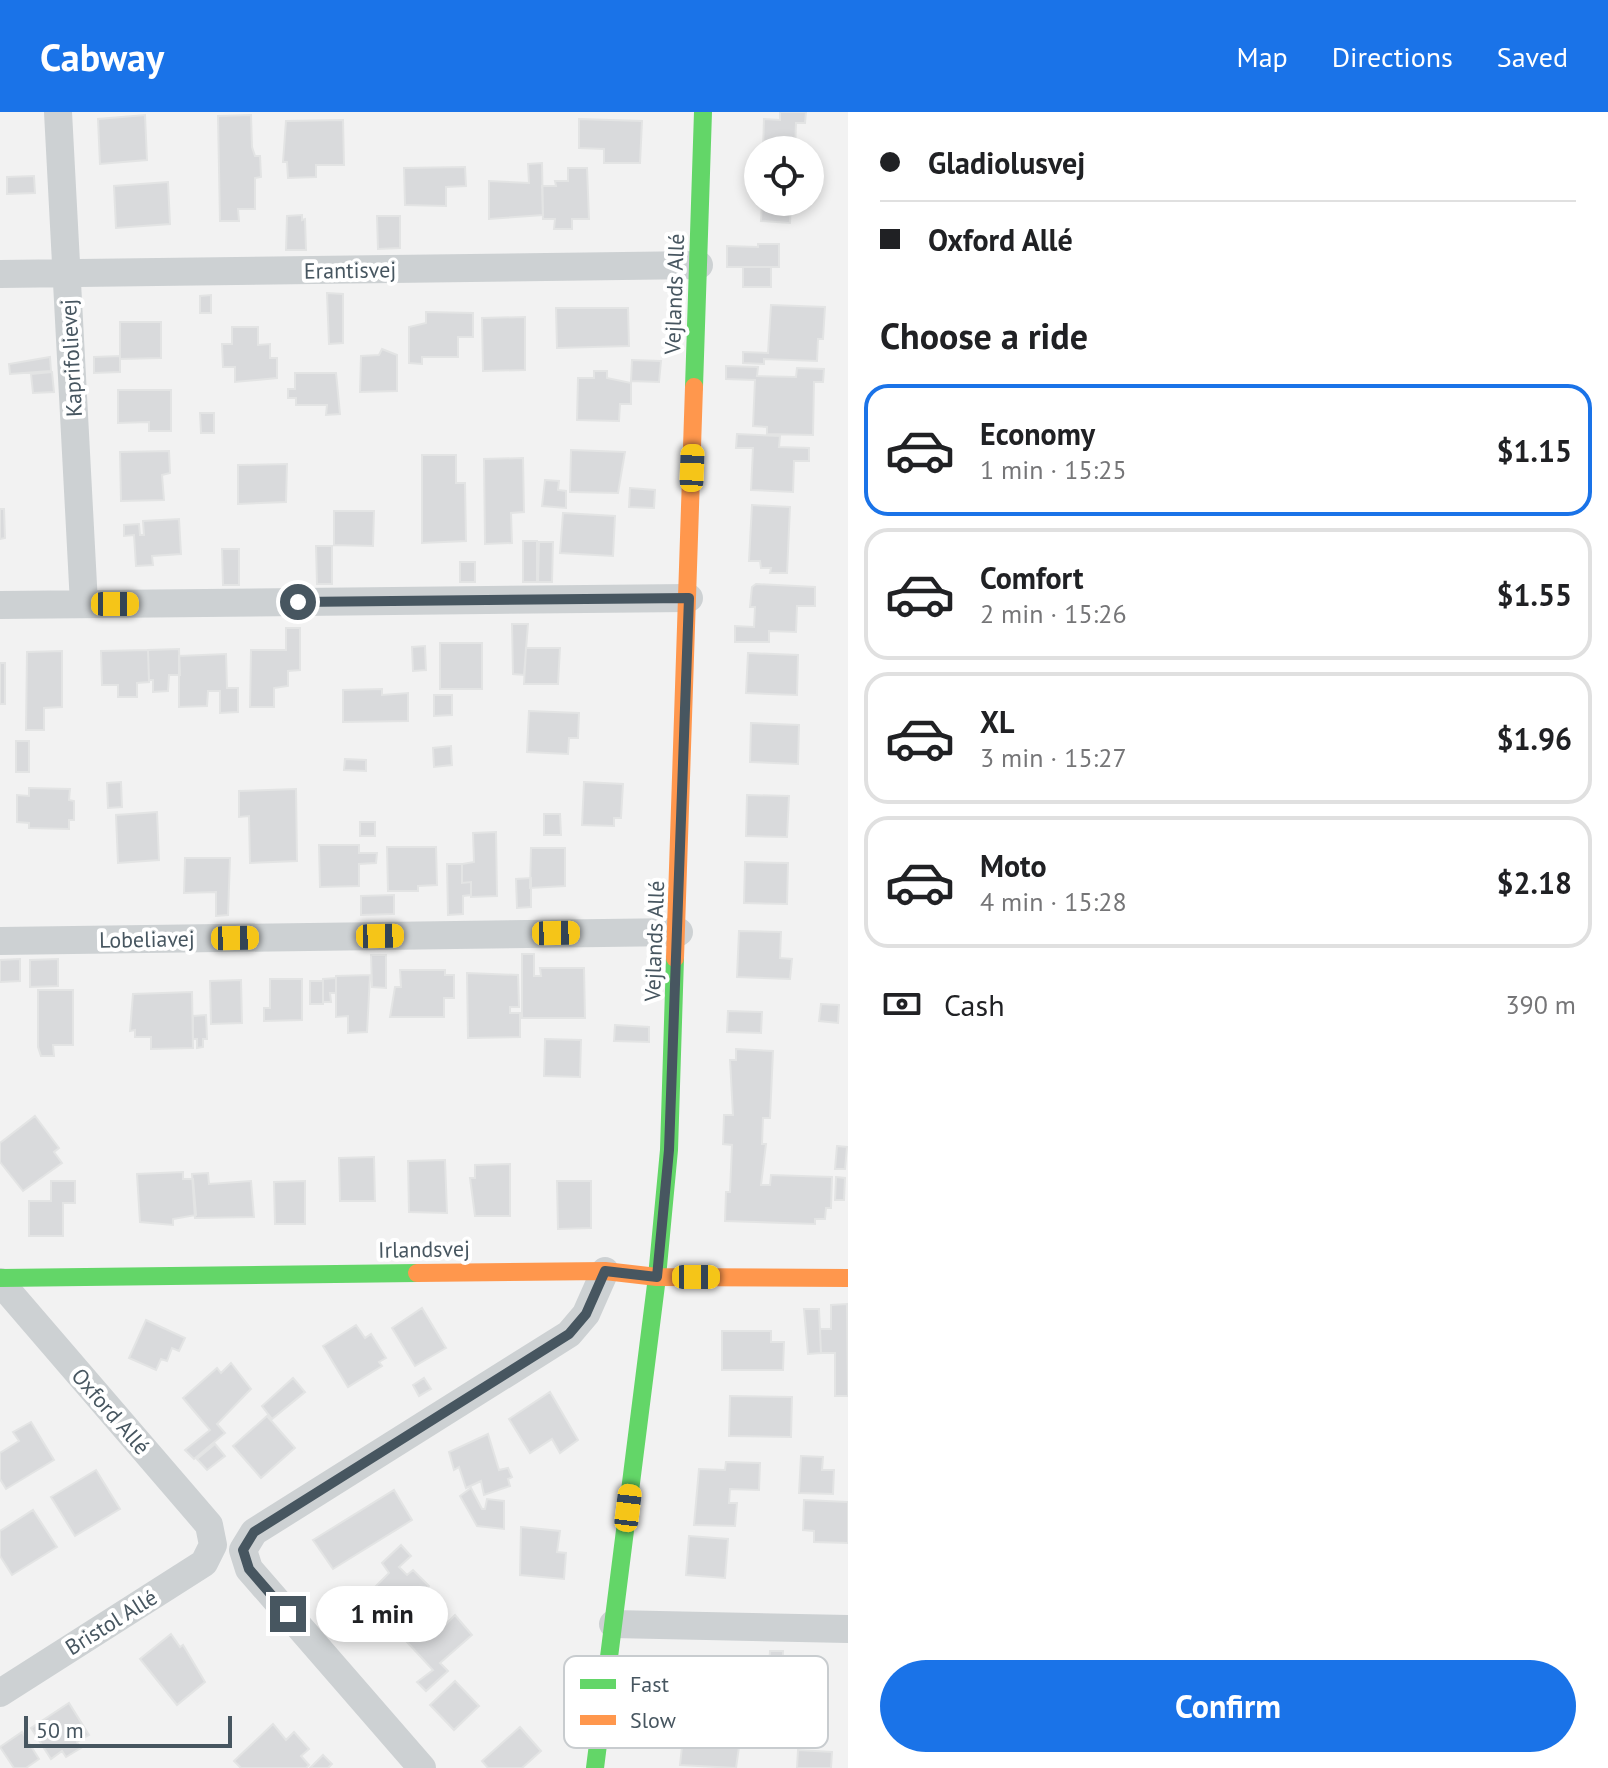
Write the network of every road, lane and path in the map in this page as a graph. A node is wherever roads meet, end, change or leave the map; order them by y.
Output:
1 (58, 112) edge
2 (703, 112) edge
3 (699, 265) junction
4 (0, 274) edge
5 (66, 274) junction
6 (689, 598) junction
7 (84, 604) junction
8 (0, 605) edge
9 (679, 932) junction
10 (0, 941) edge
11 (605, 1271) junction
12 (657, 1277) junction
13 (848, 1278) edge
14 (0, 1280) edge
15 (213, 1545) joint
16 (613, 1624) junction
17 (848, 1629) edge
18 (609, 1656) edge
19 (0, 1693) edge
20 (598, 1748) edge
21 (422, 1768) edge
22 (595, 1768) edge

1 - 5 street, Kaprifolievej
2 - 3 street, Vejlands Allé
3 - 5 street, Erantisvej
3 - 6 street, Vejlands Allé
4 - 5 street, Erantisvej
5 - 7 street, Kaprifolievej
6 - 7 street
6 - 9 street, Vejlands Allé
7 - 8 street
9 - 10 street, Lobeliavej
9 - 12 street, Vejlands Allé
11 - 12 street, Irlandsvej
11 - 14 street, Irlandsvej
11 - 21 street
12 - 13 street, Irlandsvej
12 - 16 street, Vejlands Allé
14 - 15 street, Oxford Allé
15 - 19 street, Bristol Allé
16 - 17 street
16 - 18 street, Vejlands Allé
20 - 22 street, Vejlands Allé

